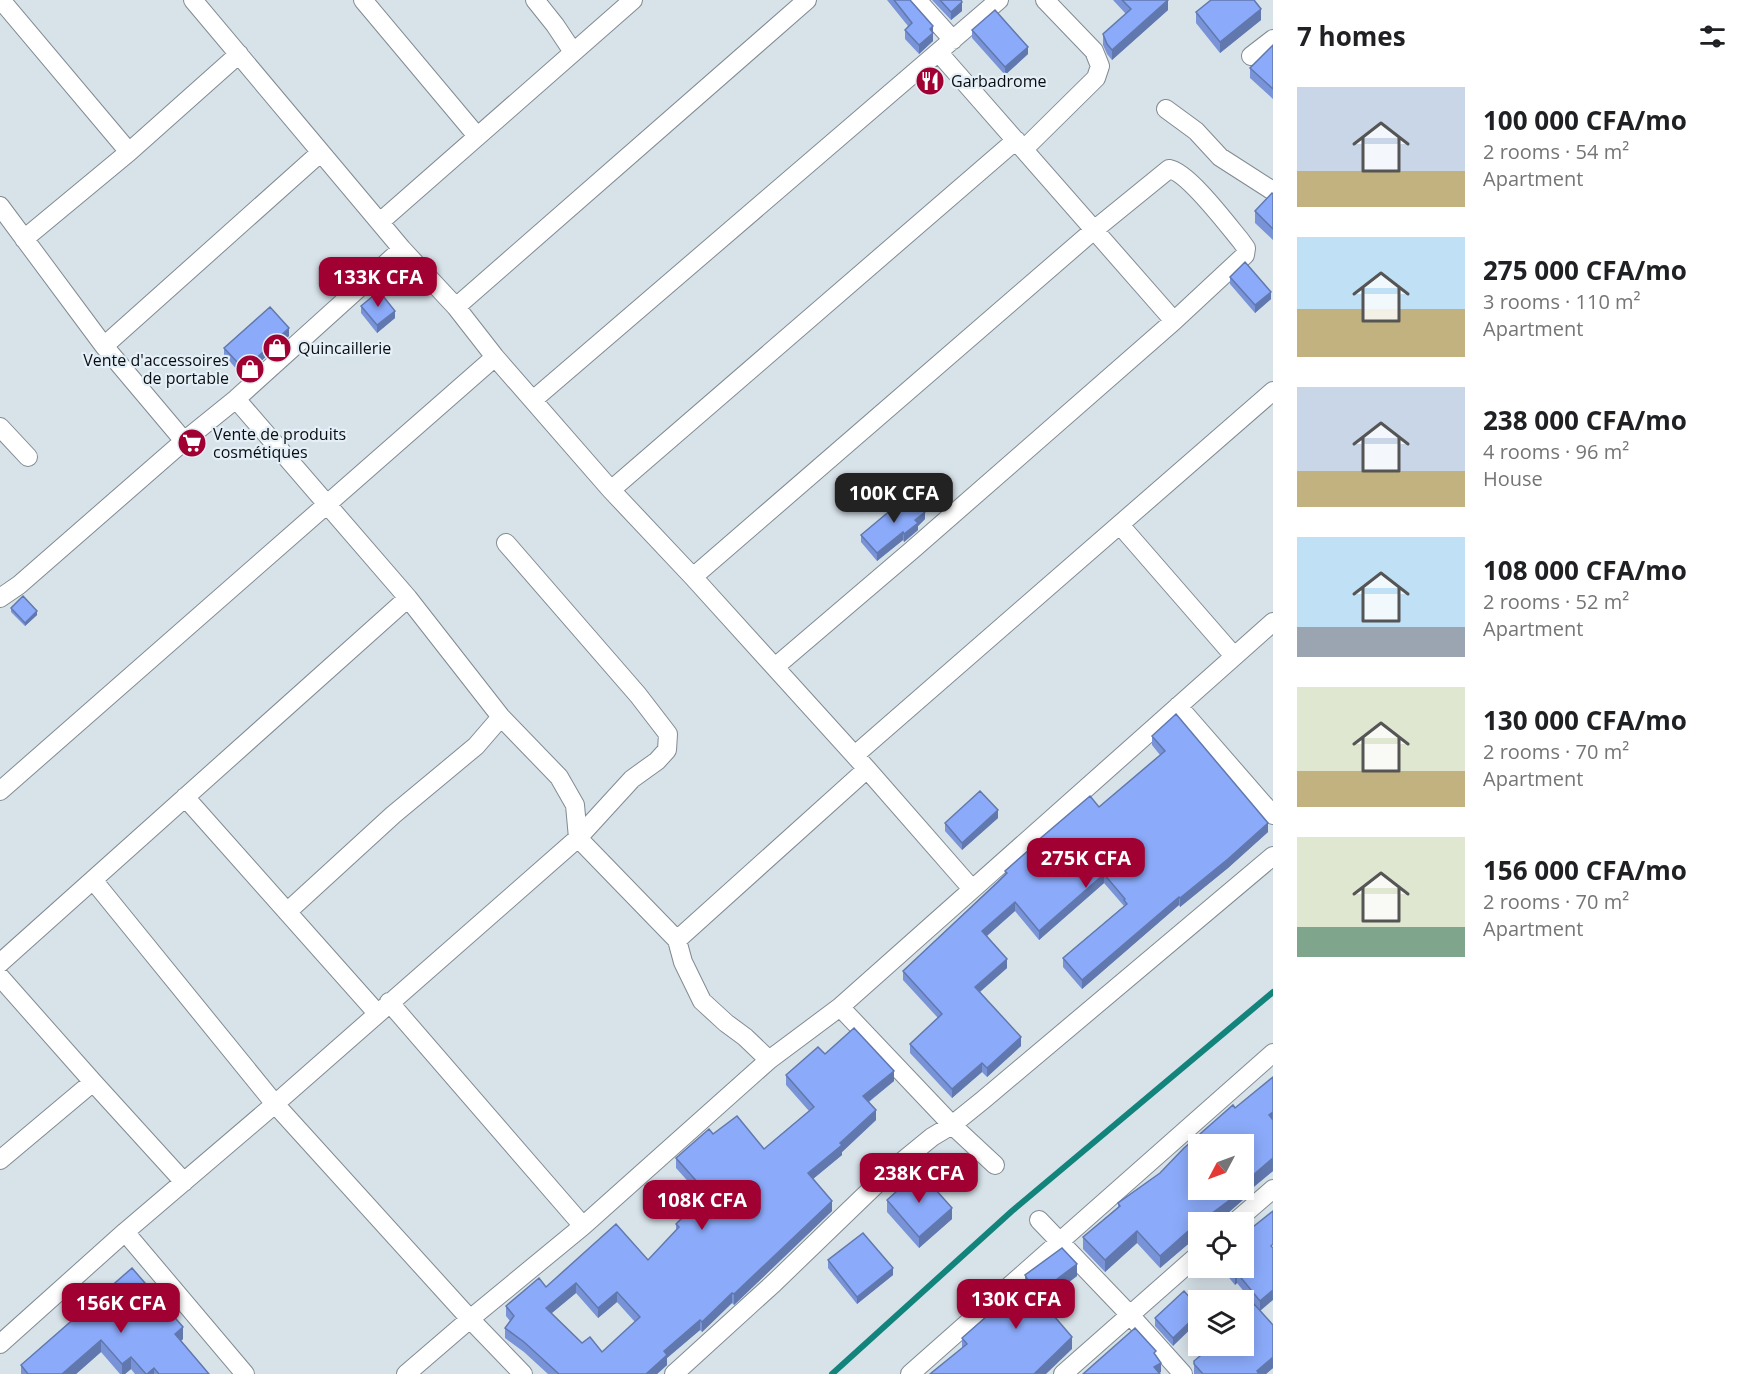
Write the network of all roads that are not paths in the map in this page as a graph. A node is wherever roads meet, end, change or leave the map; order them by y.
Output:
1 (2, 0) edge
2 (363, 0) edge
3 (535, 0) edge
4 (633, 0) edge
5 (807, 0) edge
6 (916, 0) edge
7 (999, 0) edge
8 (1045, 0) edge
9 (200, 2) edge
10 (1273, 39) edge
11 (953, 40) junction
12 (573, 52) junction
13 (939, 53) junction
14 (239, 54) junction
15 (1251, 56) dead end
16 (1166, 109) dead end
17 (477, 136) junction
18 (1020, 144) junction
19 (129, 152) junction
20 (321, 153) junction
21 (1273, 191) edge
22 (0, 206) edge
23 (380, 222) junction
24 (1094, 230) junction
25 (24, 239) junction
26 (402, 249) junction
27 (456, 307) junction
28 (1174, 321) junction
29 (104, 346) junction
30 (495, 357) junction
31 (1273, 391) edge
32 (236, 399) junction
33 (533, 400) junction
34 (0, 427) edge
35 (184, 441) junction
36 (28, 457) dead end
37 (611, 490) junction
38 (326, 505) junction
39 (1120, 525) junction
40 (506, 543) dead end
41 (693, 577) junction
42 (0, 598) edge
43 (408, 598) junction
44 (1273, 622) edge
45 (1234, 656) junction
46 (775, 667) junction
47 (1178, 706) junction
48 (501, 717) junction
49 (861, 762) junction
50 (0, 790) edge
51 (185, 797) junction
52 (1273, 815) edge
53 (578, 838) junction
54 (1273, 856) edge
55 (93, 880) junction
56 (972, 889) junction
57 (287, 912) junction
58 (677, 940) junction
59 (0, 963) edge
60 (0, 977) edge
61 (840, 1007) junction
62 (383, 1008) junction
63 (1273, 1053) edge
64 (769, 1060) junction
65 (93, 1082) junction
66 (275, 1104) junction
67 (952, 1125) junction
68 (0, 1160) edge
69 (995, 1165) dead end
70 (184, 1182) junction
71 (1273, 1189) edge
72 (1247, 1212) edge
73 (1039, 1220) dead end
74 (583, 1226) junction
75 (125, 1232) junction
76 (1060, 1241) junction
77 (1188, 1264) edge
78 (1130, 1315) junction
79 (470, 1319) junction
80 (0, 1344) edge
81 (245, 1374) edge
82 (406, 1374) edge
83 (523, 1374) edge
84 (674, 1374) edge
85 (910, 1374) edge
86 (1063, 1374) edge
87 (1183, 1374) edge

1 - 19 street
2 - 17 street
3 - 12 street
4 - 12 street
5 - 27 street
6 - 11 street
7 - 11 street
8 - 18 street
9 - 14 street
10 - 15 street
11 - 13 street
12 - 17 street
13 - 18 street
13 - 33 street
14 - 19 street
14 - 20 street
16 - 21 street
17 - 23 street
18 - 24 street
18 - 37 street
19 - 25 street
20 - 23 street
20 - 29 street
22 - 25 street
23 - 26 street
24 - 28 street
24 - 28 street
24 - 41 street
25 - 29 street
26 - 27 street
26 - 32 street
27 - 30 street
28 - 46 street
29 - 35 street
30 - 33 street
30 - 38 street
31 - 39 street
32 - 35 street
32 - 38 street
33 - 37 street
34 - 36 street
35 - 42 street
37 - 41 street
38 - 43 street
38 - 50 street
39 - 45 street
39 - 49 street
40 - 53 street
41 - 46 street
43 - 48 street
43 - 51 street
44 - 45 street
45 - 47 street
46 - 49 street
47 - 52 street
47 - 56 street
48 - 53 street
48 - 57 street
49 - 56 street
49 - 58 street
51 - 55 street
51 - 57 street
53 - 58 street
53 - 62 street
54 - 67 street
55 - 59 street
55 - 66 street
56 - 61 street
57 - 62 street
58 - 64 street
60 - 65 street
61 - 64 street
61 - 67 street
62 - 66 street
62 - 74 street
63 - 76 street
64 - 74 street
65 - 68 street
65 - 70 street
66 - 70 street
66 - 79 street
67 - 69 street
67 - 84 street
70 - 75 street
71 - 72 street
73 - 76 street
74 - 79 street
75 - 80 street
75 - 81 street
76 - 78 street
76 - 85 street
77 - 78 street
78 - 86 street
78 - 87 street
79 - 82 street
79 - 83 street

